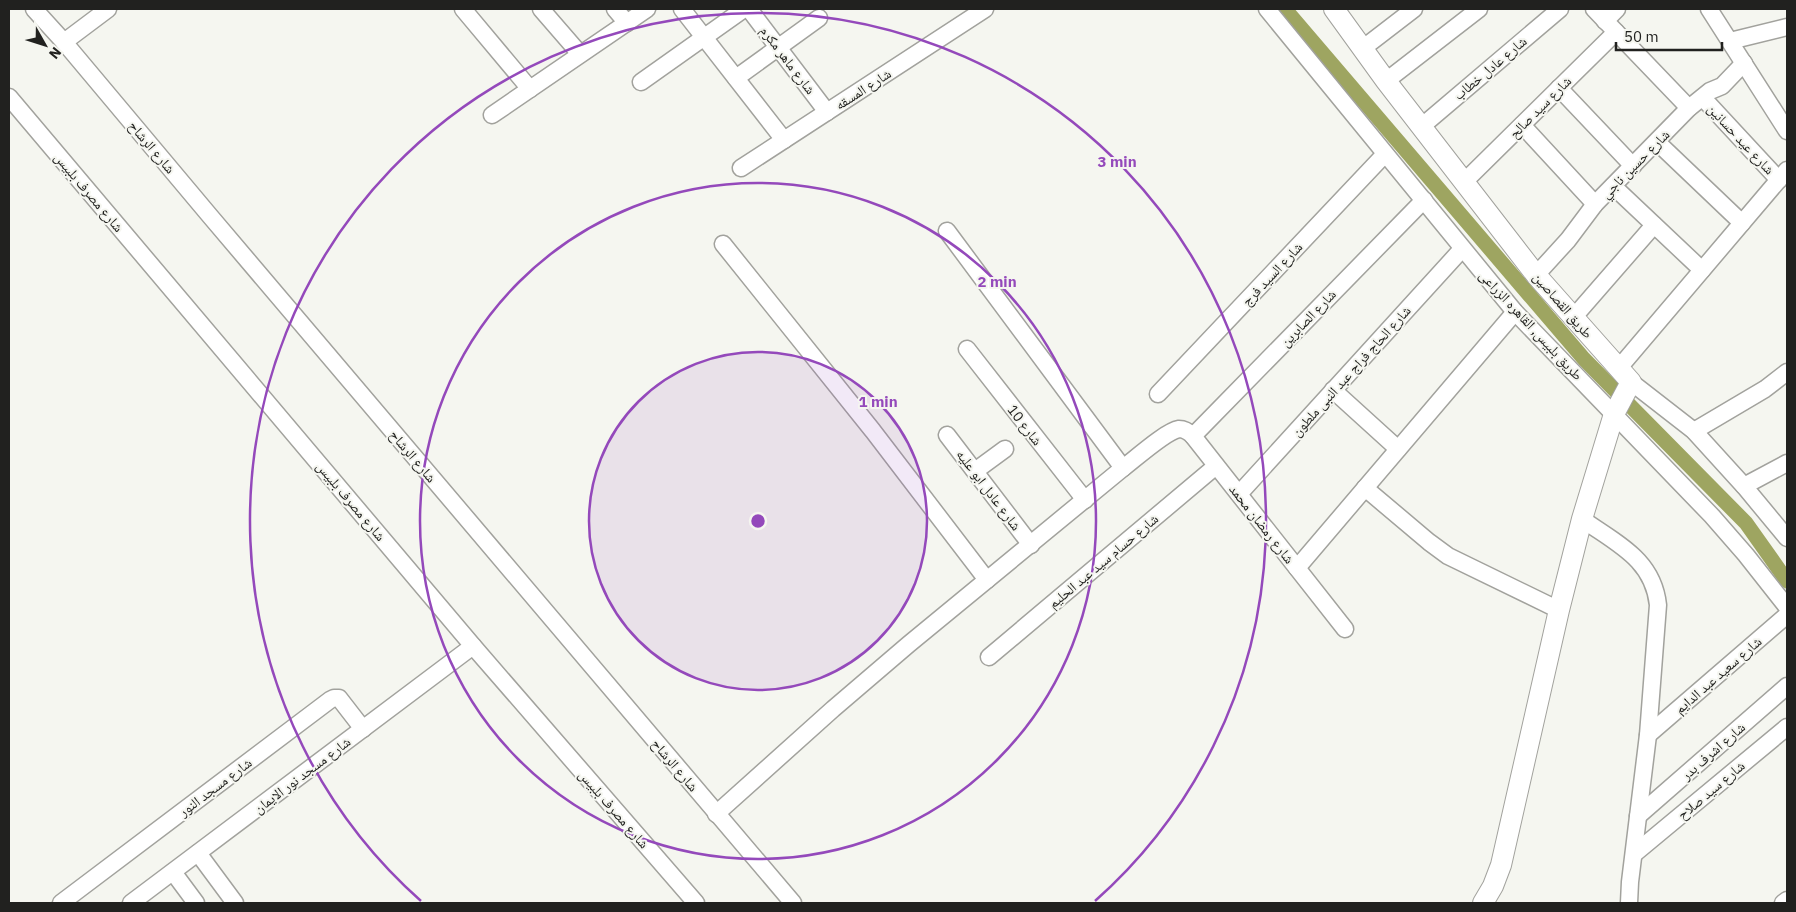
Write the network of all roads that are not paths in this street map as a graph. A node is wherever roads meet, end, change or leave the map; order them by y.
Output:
1 (34, 9) edge
2 (108, 9) edge
3 (463, 9) edge
4 (541, 9) edge
5 (615, 9) edge
6 (647, 9) edge
7 (682, 9) edge
8 (985, 9) edge
9 (1268, 9) edge
10 (1334, 9) edge
11 (1414, 9) edge
12 (1479, 9) edge
13 (1560, 9) edge
14 (1617, 9) edge
15 (1709, 9) edge
16 (741, 10) edge
17 (819, 18) dead end
18 (1605, 21) edge
19 (627, 23) junction
20 (1787, 27) edge
21 (705, 37) junction
22 (1730, 41) junction
23 (64, 42) junction
24 (778, 48) junction
25 (1362, 49) junction
26 (580, 54) junction
27 (1744, 63) junction
28 (736, 78) junction
29 (1386, 81) junction
30 (641, 82) dead end
31 (1559, 88) junction
32 (530, 89) junction
33 (9, 97) edge
34 (1703, 98) junction
35 (1689, 108) junction
36 (827, 112) junction
37 (492, 115) dead end
38 (1522, 125) junction
39 (1421, 126) junction
40 (1787, 131) edge
41 (784, 140) junction
42 (1657, 142) junction
43 (1385, 154) junction
44 (1633, 166) junction
45 (741, 168) dead end
46 (1783, 175) edge
47 (1464, 182) junction
48 (1613, 186) junction
49 (1424, 200) junction
50 (1595, 204) junction
51 (1742, 223) junction
52 (1654, 225) junction
53 (947, 231) dead end
54 (723, 244) dead end
55 (1462, 248) junction
56 (1702, 270) junction
57 (1536, 275) junction
58 (1515, 312) junction
59 (1573, 318) junction
60 (966, 349) dead end
61 (1787, 372) edge
62 (1626, 379) junction
63 (1334, 390) junction
64 (1158, 394) dead end
65 (1616, 411) junction
66 (1694, 431) junction
67 (947, 435) dead end
68 (1193, 436) junction
69 (1005, 448) dead end
70 (1398, 449) junction
71 (1787, 463) edge
72 (1216, 466) junction
73 (1124, 468) junction
74 (975, 471) junction
75 (1744, 486) junction
76 (1365, 488) junction
77 (1239, 494) junction
78 (1085, 500) junction
79 (1582, 519) junction
80 (1787, 538) edge
81 (1031, 545) junction
82 (1297, 568) junction
83 (987, 580) junction
84 (1787, 607) edge
85 (1559, 610) junction
86 (1787, 615) edge
87 (1345, 629) dead end
88 (472, 646) junction
89 (989, 656) dead end
90 (1787, 686) edge
91 (1787, 726) edge
92 (363, 729) junction
93 (1648, 735) junction
94 (716, 814) junction
95 (1638, 816) junction
96 (198, 853) junction
97 (1634, 854) junction
98 (172, 872) junction
99 (1787, 900) edge
100 (68, 901) edge
101 (133, 903) edge
102 (196, 903) edge
103 (235, 903) edge
104 (696, 903) edge
105 (793, 903) edge
106 (1483, 903) edge
107 (1629, 903) edge
108 (1784, 903) edge

1 - 23 street, شارع الرشاح
2 - 23 street
3 - 32 street
4 - 26 street
5 - 19 street
6 - 19 street
7 - 21 street
8 - 36 street, شارع المسقه
9 - 43 street, طريق بلبيس, القاهره الزراعى
10 - 25 street, طريق القصاصين
11 - 25 street
12 - 29 street
13 - 39 street, شارع عادل خطاب
14 - 18 street, شارع سيد صالح
15 - 22 street
16 - 21 street
16 - 24 street, شارع ماهر مكرم
17 - 24 street
18 - 31 street, شارع سيد صالح
18 - 35 street
19 - 26 street
20 - 22 street
21 - 28 street
21 - 30 street
22 - 27 street
23 - 94 street, شارع الرشاح
24 - 28 street
24 - 36 street, شارع ماهر مكرم
25 - 29 street, طريق القصاصين
26 - 32 street
27 - 34 street, شارع حسين ناجي
27 - 40 street
28 - 41 street
29 - 39 street, طريق القصاصين
31 - 38 street, شارع سيد صالح
31 - 44 street
32 - 37 street
33 - 88 street, شارع مصرف بلبيس
34 - 35 street, شارع حسين ناجي
34 - 46 street, شارع عيد حسانين
35 - 42 street, شارع حسين ناجي
36 - 41 street, شارع المسقه
38 - 47 street, شارع سيد صالح
38 - 50 street
39 - 47 street, طريق القصاصين
41 - 45 street, شارع المسقه
42 - 44 street, شارع حسين ناجي
42 - 51 street
43 - 49 street, طريق بلبيس, القاهره الزراعى
43 - 64 street, شارع السيد فرج
44 - 48 street, شارع حسين ناجي
46 - 51 street
47 - 57 street, طريق القصاصين
48 - 50 street, شارع حسين ناجي
48 - 52 street
49 - 55 street, طريق بلبيس, القاهره الزراعى
49 - 68 street, شارع الصابرين
50 - 57 street, شارع حسين ناجي
51 - 56 street
52 - 56 street
52 - 59 street
53 - 73 street
54 - 83 street
55 - 58 street, طريق بلبيس, القاهره الزراعى
55 - 63 street, شارع الحاج فراج عبد النبى ملطون
56 - 62 street
57 - 59 street, طريق القصاصين
58 - 65 street, طريق بلبيس, القاهره الزراعى
58 - 70 street
59 - 62 street, طريق القصاصين
60 - 78 street, شارع 10
61 - 66 street
62 - 65 street
62 - 66 street, طريق القصاصين
63 - 70 street
63 - 77 street, شارع الحاج فراج عبد النبى ملطون
65 - 79 street
65 - 84 street, طريق بلبيس, القاهره الزراعى
66 - 75 street, طريق القصاصين
67 - 74 street, شارع عادل ابو عليه
68 - 72 street, شارع رمضان محمد
68 - 73 street
69 - 74 street
70 - 76 street
71 - 75 street
72 - 77 street, شارع رمضان محمد
72 - 89 street, شارع حسام سيد عبد الحليم
73 - 78 street
74 - 81 street, شارع عادل ابو عليه
75 - 80 street, طريق القصاصين
76 - 82 street
76 - 85 street
77 - 82 street, شارع رمضان محمد
78 - 81 street
79 - 85 street
79 - 93 street
81 - 83 street
82 - 87 street, شارع رمضان محمد
83 - 94 street
85 - 106 street
86 - 93 street, شارع سعيد عبد الدايم
88 - 92 street, شارع مسجد نور الايمان
88 - 104 street, شارع مصرف بلبيس
90 - 95 street, شارع اشرف بدر
91 - 97 street, شارع سيد صلاح
92 - 96 street, شارع مسجد نور الايمان
92 - 100 street, شارع مسجد النور
93 - 95 street
94 - 105 street, شارع الرشاح
95 - 97 street
96 - 98 street, شارع مسجد نور الايمان
96 - 103 street
97 - 107 street
98 - 101 street, شارع مسجد نور الايمان
98 - 102 street
99 - 108 street

